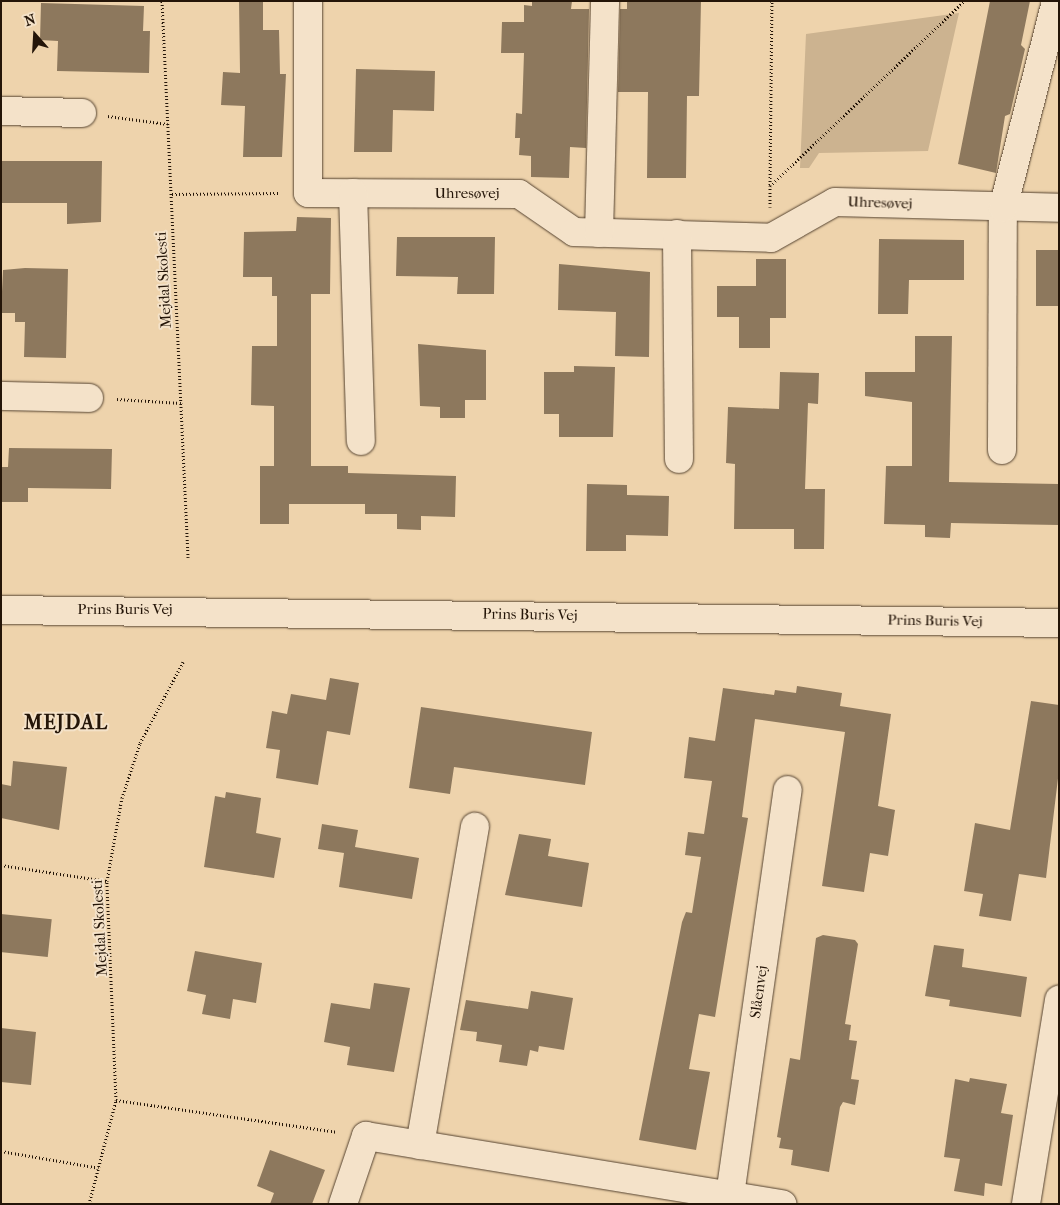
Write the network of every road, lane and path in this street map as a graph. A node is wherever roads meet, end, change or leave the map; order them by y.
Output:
1 (162, 1) edge
2 (308, 1) edge
3 (605, 1) edge
4 (772, 1) edge
5 (964, 1) edge
6 (1056, 1) edge
7 (1, 111) edge
8 (82, 113) joint
9 (167, 124) junction
10 (770, 186) junction
11 (308, 193) junction
12 (353, 193) junction
13 (172, 194) junction
14 (1003, 208) junction
15 (1059, 208) edge
16 (599, 233) junction
17 (677, 234) junction
18 (770, 238) junction
19 (1, 396) edge
20 (89, 398) joint
21 (181, 403) junction
22 (361, 441) dead end
23 (1002, 450) dead end
24 (679, 459) dead end
25 (188, 557) dead end
26 (1, 610) edge
27 (1059, 623) edge
28 (183, 662) dead end
29 (788, 790) dead end
30 (475, 827) dead end
31 (1, 865) edge
32 (107, 881) junction
33 (1059, 1000) edge
34 (116, 1100) junction
35 (366, 1136) junction
36 (420, 1145) junction
37 (1, 1151) edge
38 (99, 1168) junction
39 (675, 1194) edge
40 (730, 1195) junction
41 (89, 1204) edge
42 (343, 1204) edge
43 (782, 1204) edge
44 (1026, 1204) edge

1 - 9 path, Mejdal Skolesti
2 - 11 street
3 - 16 street
4 - 10 path
5 - 10 path
6 - 14 street
7 - 8 street
8 - 9 path
9 - 13 path, Mejdal Skolesti
10 - 18 path
11 - 12 street, Uhresøvej
11 - 13 path
12 - 16 street, Uhresøvej
12 - 22 street
13 - 21 path, Mejdal Skolesti
14 - 15 street, Uhresøvej
14 - 18 street, Uhresøvej
14 - 23 street
16 - 17 street, Uhresøvej
17 - 18 street, Uhresøvej
17 - 24 street
19 - 20 street
20 - 21 path
21 - 25 path, Mejdal Skolesti
26 - 27 street, Prins Buris Vej
28 - 32 path, Mejdal Skolesti
29 - 40 street, Slåenvej
30 - 36 street
31 - 32 path
32 - 34 path, Mejdal Skolesti
33 - 44 street
34 - 35 path
34 - 38 path, Mejdal Skolesti
35 - 36 street
35 - 42 street
36 - 39 street
37 - 38 path
38 - 41 path, Mejdal Skolesti
39 - 40 street
40 - 43 street

